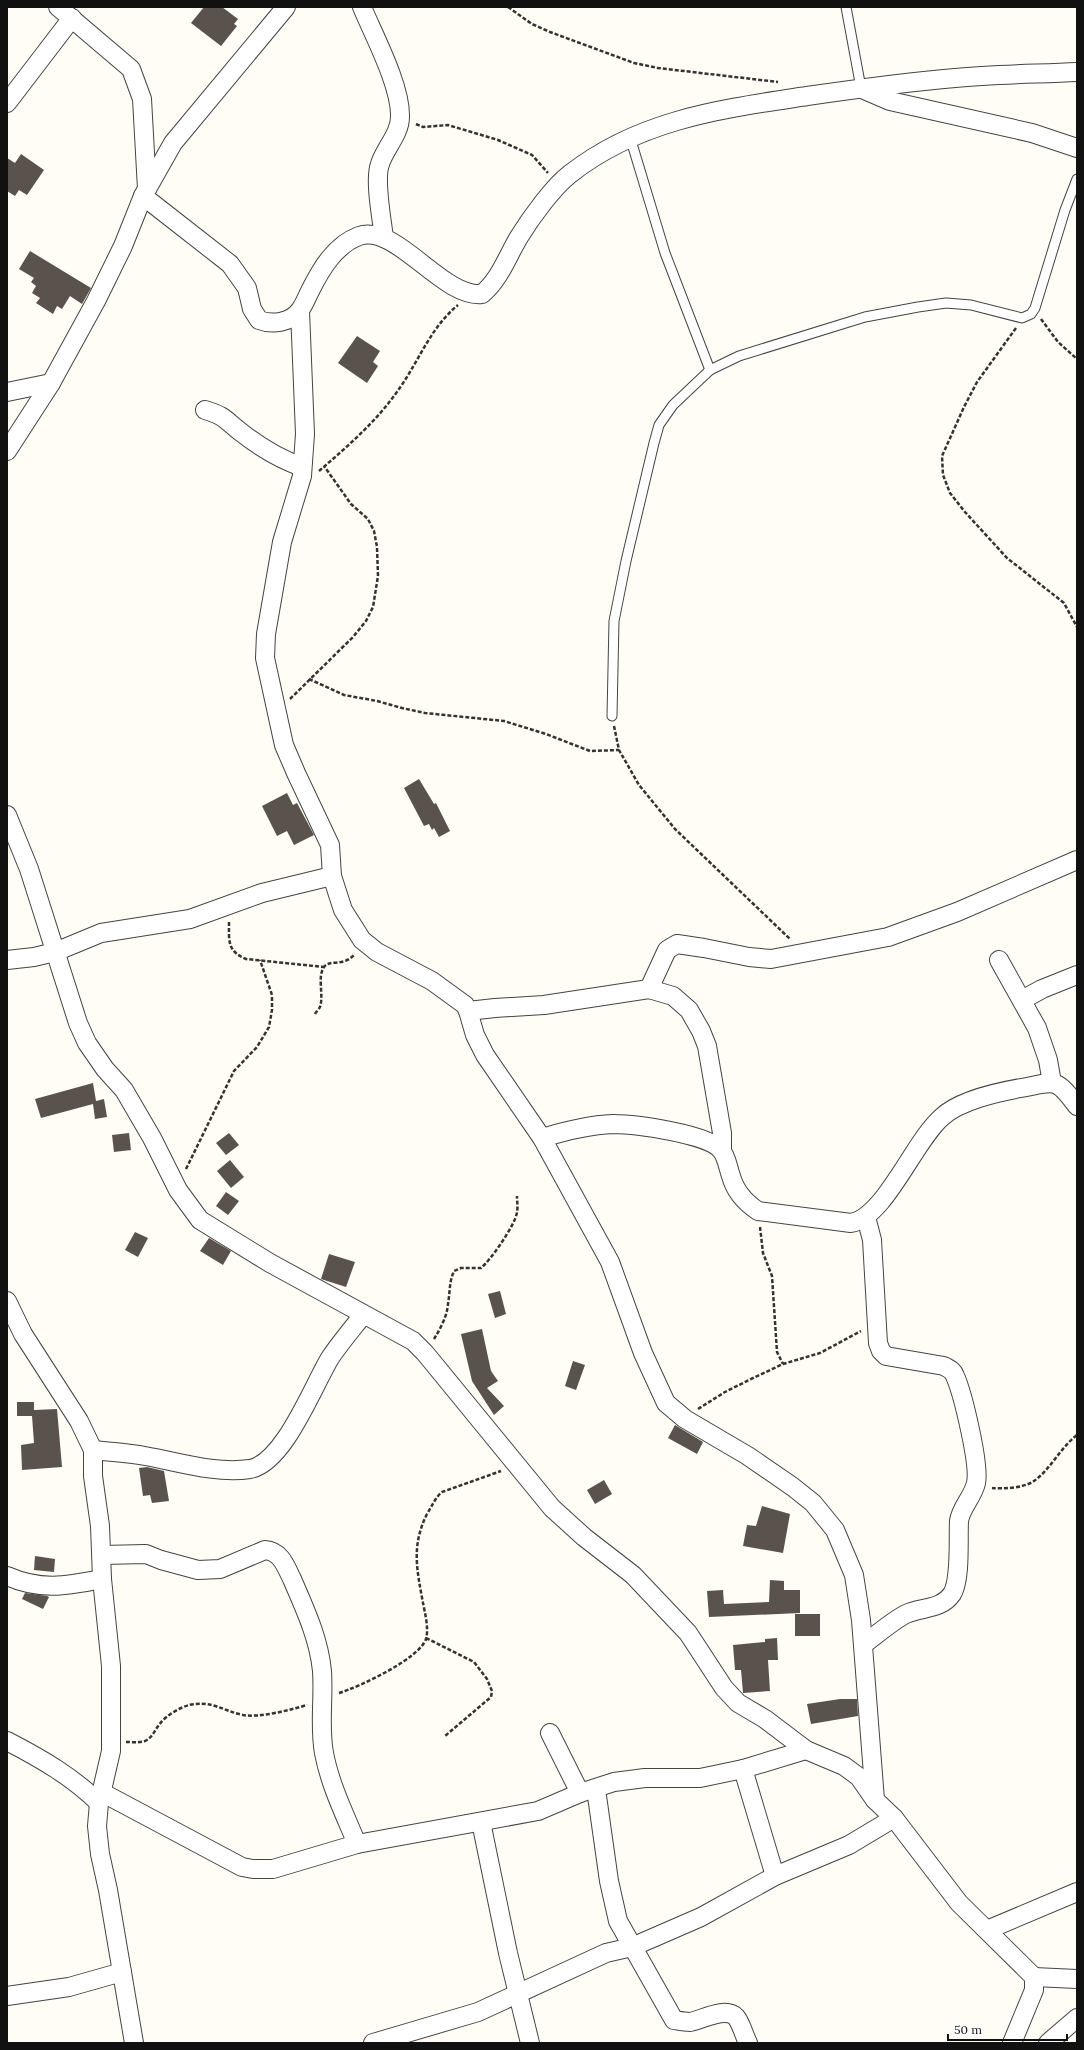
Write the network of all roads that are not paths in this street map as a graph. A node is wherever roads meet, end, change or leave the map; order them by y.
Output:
1 (58, 7) edge
2 (286, 7) edge
3 (362, 7) edge
4 (846, 7) edge
5 (72, 18) junction
6 (1077, 72) edge
7 (861, 88) junction
8 (7, 104) edge
9 (630, 137) junction
10 (1077, 148) edge
11 (1077, 179) edge
12 (145, 193) junction
13 (384, 238) junction
14 (300, 311) junction
15 (710, 370) junction
16 (51, 383) junction
17 (7, 392) edge
18 (205, 410) dead end
19 (7, 451) edge
20 (302, 468) junction
21 (612, 716) road end
22 (7, 815) edge
23 (1077, 860) edge
24 (332, 876) junction
25 (55, 952) junction
26 (7, 960) edge
27 (999, 960) dead end
28 (1077, 975) edge
29 (649, 989) junction
30 (1022, 1000) junction
31 (468, 1011) junction
32 (1052, 1083) junction
33 (1077, 1106) edge
34 (542, 1138) junction
35 (722, 1150) junction
36 (866, 1217) junction
37 (7, 1301) edge
38 (363, 1315) junction
39 (93, 1450) junction
40 (102, 1555) junction
41 (7, 1576) edge
42 (102, 1579) junction
43 (864, 1644) junction
44 (550, 1733) dead end
45 (7, 1741) edge
46 (806, 1750) junction
47 (743, 1769) junction
48 (588, 1791) junction
49 (101, 1798) junction
50 (875, 1800) junction
51 (894, 1818) junction
52 (481, 1822) junction
53 (357, 1844) junction
54 (775, 1876) junction
55 (1077, 1892) edge
56 (987, 1930) junction
57 (632, 1947) junction
58 (122, 1972) junction
59 (1034, 1977) junction
60 (1077, 1979) edge
61 (519, 1994) junction
62 (7, 1996) edge
63 (1077, 2018) edge
64 (134, 2043) edge
65 (372, 2043) edge
66 (530, 2043) edge
67 (748, 2043) edge
68 (1012, 2043) edge
69 (1048, 2043) edge

1 - 5 street
2 - 12 street
3 - 13 street
4 - 7 lane
5 - 8 street
5 - 12 street
6 - 7 street
7 - 9 street
7 - 10 street
9 - 13 street
9 - 15 lane
11 - 15 lane
12 - 14 street
12 - 16 street
13 - 14 street
14 - 20 street
15 - 21 lane
16 - 17 street
16 - 19 street
18 - 20 street
20 - 24 street
22 - 25 street
23 - 29 street
24 - 25 street
24 - 31 street
25 - 26 street
25 - 38 street
27 - 30 street
28 - 30 street
29 - 31 street
29 - 35 street
30 - 32 street
31 - 34 street
32 - 33 street
32 - 36 street
34 - 35 street
34 - 43 street
35 - 36 street
36 - 43 street
37 - 39 street
38 - 39 street
38 - 46 street
39 - 40 street
40 - 42 street
40 - 53 street
41 - 42 street
42 - 49 street
43 - 50 street
44 - 48 street
45 - 49 street
46 - 47 street
46 - 50 street
47 - 48 street
47 - 54 street
48 - 52 street
48 - 57 street
49 - 53 street
49 - 58 street
50 - 51 street
51 - 54 street
51 - 56 street
52 - 53 street
52 - 61 street
54 - 57 street
55 - 56 street
56 - 59 street
57 - 61 street
57 - 67 street
58 - 62 street
58 - 64 street
59 - 60 street
59 - 68 street
61 - 65 street
61 - 66 street
63 - 69 street

